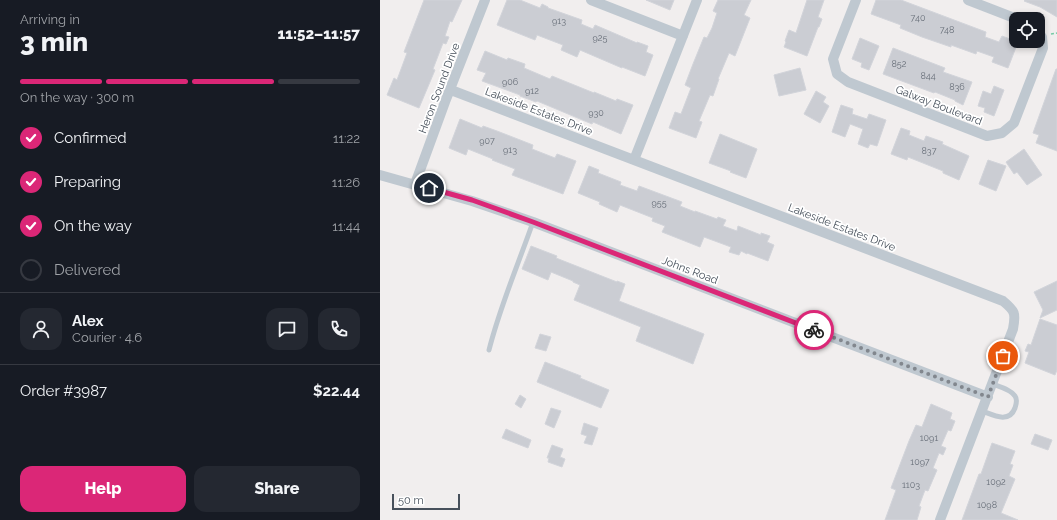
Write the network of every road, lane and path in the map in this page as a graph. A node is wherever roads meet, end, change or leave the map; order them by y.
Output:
1 (485, 0) edge
2 (591, 0) edge
3 (697, 0) edge
4 (856, 0) edge
5 (968, 0) edge
6 (1009, 16) edge
7 (683, 36) junction
8 (1043, 48) edge
9 (451, 90) junction
10 (634, 160) junction
11 (380, 174) edge
12 (415, 184) junction
13 (533, 222) junction
14 (489, 350) dead end
15 (992, 384) junction
16 (988, 397) junction
17 (982, 411) junction
18 (940, 520) edge

1 - 9 street, Heron Sound Drive
2 - 7 street
3 - 7 street
4 - 8 street, Galway Boulevard
5 - 6 street
7 - 10 street
9 - 10 street, Lakeside Estates Drive
9 - 12 street, Heron Sound Drive
10 - 15 street, Lakeside Estates Drive
11 - 12 street, Johns Road
12 - 13 street, Johns Road
13 - 14 lane
13 - 16 street, Johns Road
15 - 16 street, Lakeside Estates Drive
15 - 17 lane
16 - 17 street, Lakeside Estates Drive
17 - 18 street, Lakeside Estates Drive

